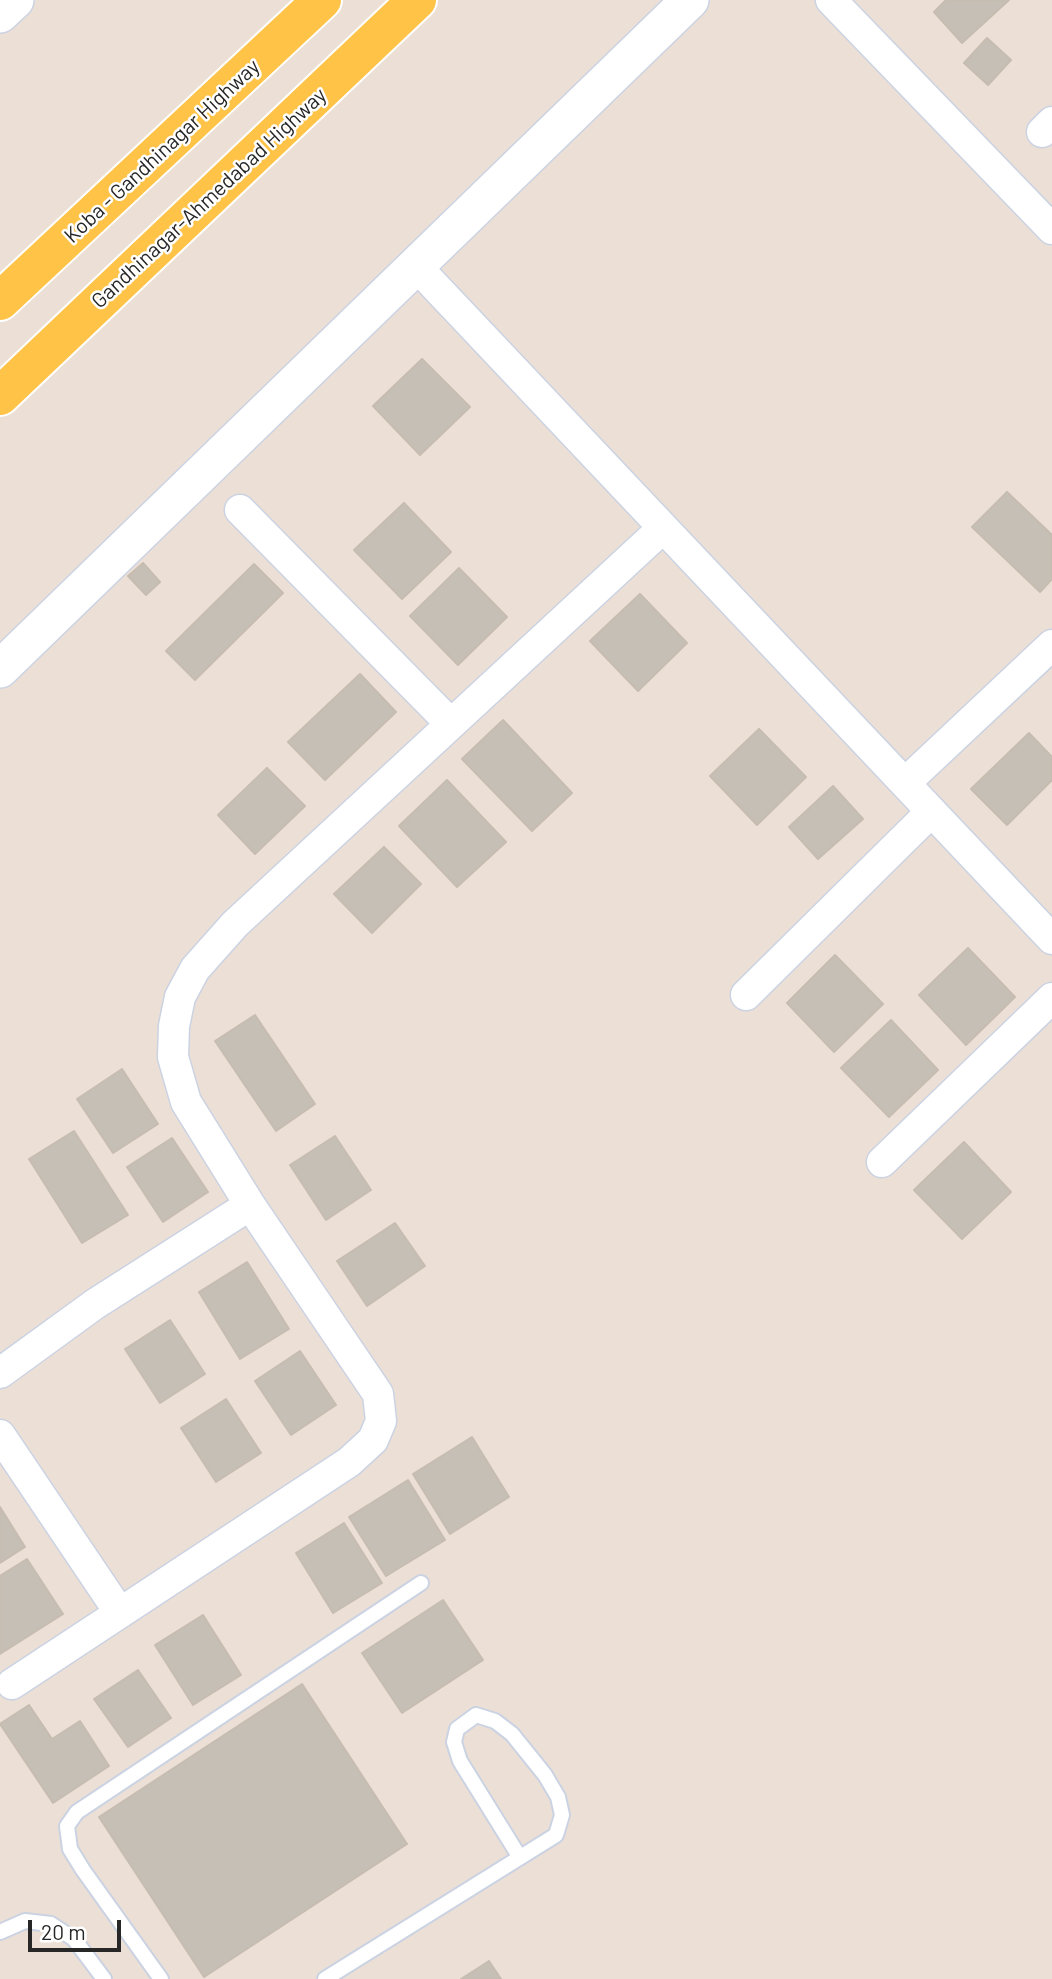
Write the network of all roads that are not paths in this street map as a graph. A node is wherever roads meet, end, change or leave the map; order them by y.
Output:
1 (15, 0) edge
2 (417, 0) edge
3 (690, 0) edge
4 (831, 0) edge
5 (312, 5) edge
6 (0, 14) edge
7 (1052, 229) edge
8 (415, 265) junction
9 (0, 301) edge
10 (0, 396) edge
11 (240, 510) dead end
12 (663, 528) junction
13 (1052, 645) edge
14 (0, 669) edge
15 (451, 724) junction
16 (905, 783) junction
17 (932, 811) junction
18 (1052, 939) edge
19 (746, 995) dead end
20 (1052, 998) edge
21 (882, 1161) dead end
22 (250, 1205) junction
23 (0, 1373) edge
24 (0, 1435) edge
25 (421, 1583) dead end
26 (120, 1613) junction
27 (12, 1684) dead end
28 (519, 1856) junction
29 (0, 1932) edge
30 (104, 1979) edge
31 (161, 1979) edge
32 (326, 1979) edge

1 - 6 street
2 - 10 main road, Gandhinagar-Ahmedabad Highway
3 - 8 street
4 - 7 street
5 - 9 main road, Koba - Gandhinagar Highway
8 - 12 street
8 - 14 street
11 - 15 street
12 - 15 street
12 - 16 street
13 - 16 street
15 - 22 street
16 - 17 street
17 - 18 street
17 - 19 street
20 - 21 street
22 - 23 street
22 - 26 street
24 - 26 street
25 - 31 lane
26 - 27 street
28 - 28 lane
28 - 32 lane
29 - 30 lane

